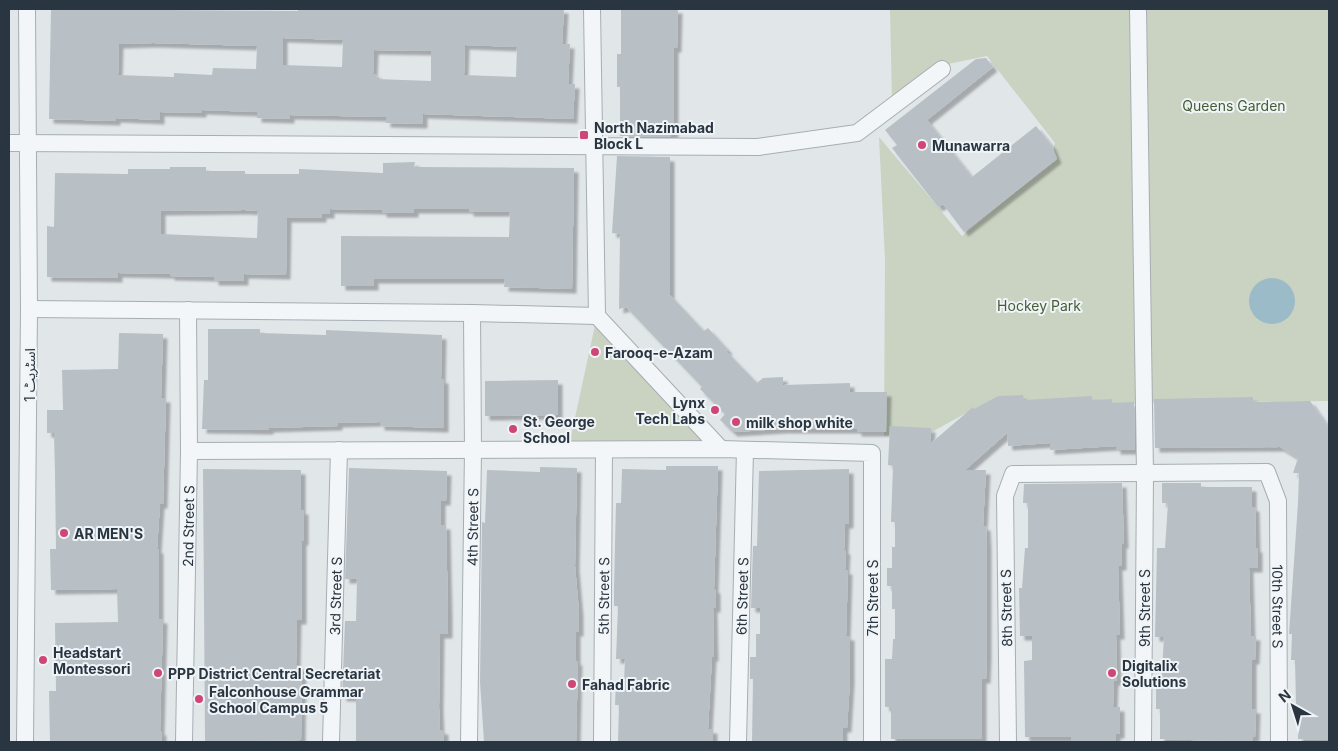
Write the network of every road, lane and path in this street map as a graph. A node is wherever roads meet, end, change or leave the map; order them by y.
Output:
1 (27, 9) edge
2 (592, 9) edge
3 (1138, 9) edge
4 (942, 69) dead end
5 (27, 142) junction
6 (9, 143) edge
7 (593, 144) junction
8 (29, 309) junction
9 (188, 310) junction
10 (472, 313) junction
11 (597, 316) junction
12 (721, 449) junction
13 (339, 450) junction
14 (473, 450) junction
15 (604, 450) junction
16 (745, 450) junction
17 (189, 451) junction
18 (1145, 474) junction
19 (25, 742) edge
20 (184, 742) edge
21 (331, 742) edge
22 (469, 742) edge
23 (602, 742) edge
24 (738, 742) edge
25 (872, 742) edge
26 (1008, 742) edge
27 (1143, 742) edge
28 (1279, 742) edge

1 - 5 street, اسٹریٹ 1
2 - 7 street
3 - 18 street, 9th Street S
4 - 7 street
5 - 6 street
5 - 7 street
5 - 8 street, اسٹریٹ 1
7 - 11 street
8 - 9 street
8 - 19 street, اسٹریٹ 1
9 - 10 street
9 - 17 street, 2nd Street S
10 - 11 street
10 - 14 street, 4th Street S
11 - 12 street
12 - 15 street
12 - 16 street
13 - 14 street
13 - 17 street
13 - 21 street, 3rd Street S
14 - 15 street
14 - 22 street, 4th Street S
15 - 23 street, 5th Street S
16 - 24 street, 6th Street S
16 - 25 street, 7th Street S
17 - 20 street, 2nd Street S
18 - 26 street, 8th Street S
18 - 27 street, 9th Street S
18 - 28 street, 10th Street S

